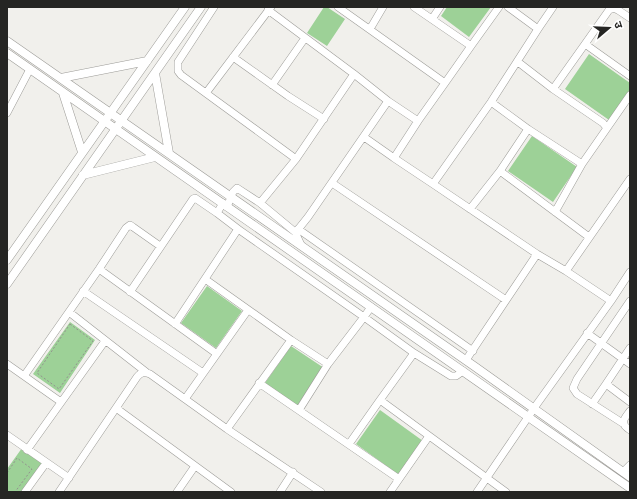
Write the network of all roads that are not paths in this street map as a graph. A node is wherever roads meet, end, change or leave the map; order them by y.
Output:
1 (185, 7) edge
2 (201, 7) edge
3 (214, 7) edge
4 (338, 7) edge
5 (383, 7) edge
6 (414, 7) edge
7 (440, 7) edge
8 (499, 7) edge
9 (508, 7) edge
10 (553, 7) edge
11 (269, 9) edge
12 (630, 18) edge
13 (432, 19) junction
14 (370, 29) junction
15 (538, 29) junction
16 (305, 38) junction
17 (7, 41) edge
18 (585, 44) junction
19 (471, 46) junction
20 (7, 53) edge
21 (233, 57) junction
22 (147, 61) junction
23 (518, 62) junction
24 (30, 69) junction
25 (155, 73) junction
26 (354, 74) junction
27 (630, 76) edge
28 (61, 78) junction
29 (445, 83) junction
30 (272, 85) junction
31 (553, 89) junction
32 (63, 92) junction
33 (206, 93) junction
34 (630, 95) edge
35 (388, 101) junction
36 (491, 102) junction
37 (7, 112) edge
38 (111, 113) junction
39 (324, 119) junction
40 (122, 121) junction
41 (418, 121) junction
42 (105, 122) junction
43 (607, 128) junction
44 (116, 129) junction
45 (528, 129) junction
46 (364, 137) junction
47 (82, 152) junction
48 (168, 154) junction
49 (155, 157) junction
50 (394, 158) junction
51 (296, 159) junction
52 (582, 164) junction
53 (500, 171) junction
54 (83, 175) junction
55 (630, 179) edge
56 (332, 183) junction
57 (433, 184) junction
58 (231, 196) junction
59 (260, 203) junction
60 (225, 205) junction
61 (470, 209) junction
62 (554, 212) junction
63 (217, 213) junction
64 (238, 229) junction
65 (296, 231) junction
66 (589, 237) junction
67 (301, 245) junction
68 (160, 246) junction
69 (537, 254) junction
70 (7, 260) edge
71 (99, 269) junction
72 (566, 271) junction
73 (630, 272) edge
74 (205, 279) junction
75 (7, 284) edge
76 (83, 291) junction
77 (130, 292) junction
78 (506, 300) junction
79 (611, 301) junction
80 (630, 301) edge
81 (371, 307) junction
82 (248, 310) junction
83 (69, 312) junction
84 (364, 317) junction
85 (175, 324) junction
86 (587, 333) junction
87 (290, 340) junction
88 (105, 341) junction
89 (601, 343) junction
90 (630, 348) edge
91 (473, 351) junction
92 (414, 353) junction
93 (217, 354) junction
94 (622, 358) junction
95 (466, 360) junction
96 (7, 364) edge
97 (328, 364) junction
98 (630, 364) edge
99 (464, 371) junction
100 (146, 372) junction
101 (203, 373) junction
102 (24, 376) junction
103 (259, 383) junction
104 (606, 384) junction
105 (185, 399) junction
106 (380, 400) junction
107 (61, 402) junction
108 (630, 402) edge
109 (592, 404) junction
110 (116, 408) junction
111 (534, 408) junction
112 (299, 410) junction
113 (630, 411) edge
114 (528, 416) junction
115 (624, 424) junction
116 (227, 429) junction
117 (630, 430) edge
118 (7, 436) edge
119 (429, 436) junction
120 (349, 444) junction
121 (27, 450) junction
122 (46, 463) junction
123 (630, 465) edge
124 (194, 466) junction
125 (293, 472) junction
126 (627, 475) edge
127 (487, 477) junction
128 (68, 478) junction
129 (399, 479) junction
130 (630, 488) edge
131 (318, 491) edge
132 (25, 492) edge
133 (59, 492) edge
134 (177, 492) edge
135 (230, 492) edge
136 (280, 492) edge
137 (390, 492) edge
138 (477, 492) edge
139 (506, 492) edge

1 - 22 main road
2 - 25 main road
3 - 33 street
4 - 14 street
5 - 14 street
6 - 13 street
7 - 13 street
8 - 19 street
9 - 15 street
10 - 15 street
11 - 16 street
11 - 21 street
12 - 18 street
13 - 19 street
14 - 29 street
15 - 23 street
16 - 26 street
16 - 30 street
17 - 28 main road
18 - 27 street
18 - 31 street
19 - 29 street
20 - 24 main road
21 - 30 street
21 - 33 street
22 - 28 main road
22 - 38 main road
23 - 31 street
23 - 36 street
24 - 32 main road
24 - 37 street
25 - 40 main road
25 - 48 main road
26 - 35 street
26 - 39 street
28 - 38 main road
29 - 41 street
30 - 39 street
31 - 43 street
32 - 42 main road
32 - 47 main road
33 - 51 street
34 - 43 street
35 - 41 street
35 - 46 street
36 - 45 street
36 - 57 street
38 - 40 main road
38 - 42 main road
39 - 51 street
40 - 44 main road
40 - 48 main road
41 - 50 street
42 - 44 main road
42 - 47 main road
43 - 52 street
44 - 49 main road
44 - 54 main road
45 - 52 street
45 - 53 street
46 - 50 street
46 - 56 street
47 - 70 main road
48 - 58 main road
49 - 54 main road
49 - 60 main road
50 - 57 street
51 - 59 street
52 - 62 street
53 - 61 street
53 - 62 street
54 - 75 main road
55 - 66 street
56 - 65 street
56 - 78 street
57 - 61 street
58 - 59 street
58 - 60 street
58 - 67 main road
59 - 65 street
60 - 63 street
60 - 81 main road
61 - 69 street
62 - 66 street
63 - 64 street
63 - 68 street
64 - 74 street
64 - 84 street
65 - 67 street
65 - 91 street
66 - 72 street
67 - 95 main road
68 - 71 street
68 - 77 street
69 - 72 street
69 - 78 street
71 - 76 street
71 - 77 street
72 - 79 street
73 - 79 street
74 - 82 street
74 - 85 street
76 - 83 street
76 - 101 street
77 - 85 street
78 - 91 street
79 - 86 street
80 - 89 street
81 - 84 street
81 - 99 main road
82 - 87 street
82 - 93 street
83 - 88 street
83 - 102 street
84 - 92 street
84 - 97 street
85 - 93 street
86 - 89 street
86 - 111 street
87 - 97 street
87 - 103 street
88 - 100 street
88 - 107 street
89 - 94 street
89 - 109 street
90 - 94 street
91 - 95 street
92 - 99 street
92 - 106 street
93 - 101 street
94 - 98 street
94 - 104 street
95 - 111 main road
96 - 102 street
97 - 112 street
99 - 114 main road
100 - 105 street
100 - 110 street
101 - 105 street
102 - 107 street
103 - 112 street
103 - 116 street
104 - 108 street
104 - 109 street
105 - 116 street
106 - 119 street
106 - 120 street
107 - 121 street
109 - 115 street
110 - 124 street
110 - 128 street
111 - 114 street
111 - 126 main road
112 - 120 street
113 - 115 street
114 - 127 street
114 - 130 main road
115 - 117 street
116 - 125 street
118 - 121 street
119 - 127 street
119 - 129 street
120 - 129 street
121 - 122 street
122 - 128 street
122 - 132 street
123 - 126 street
124 - 134 street
124 - 135 street
125 - 131 street
125 - 136 street
127 - 138 street
127 - 139 street
128 - 133 street
129 - 137 street

